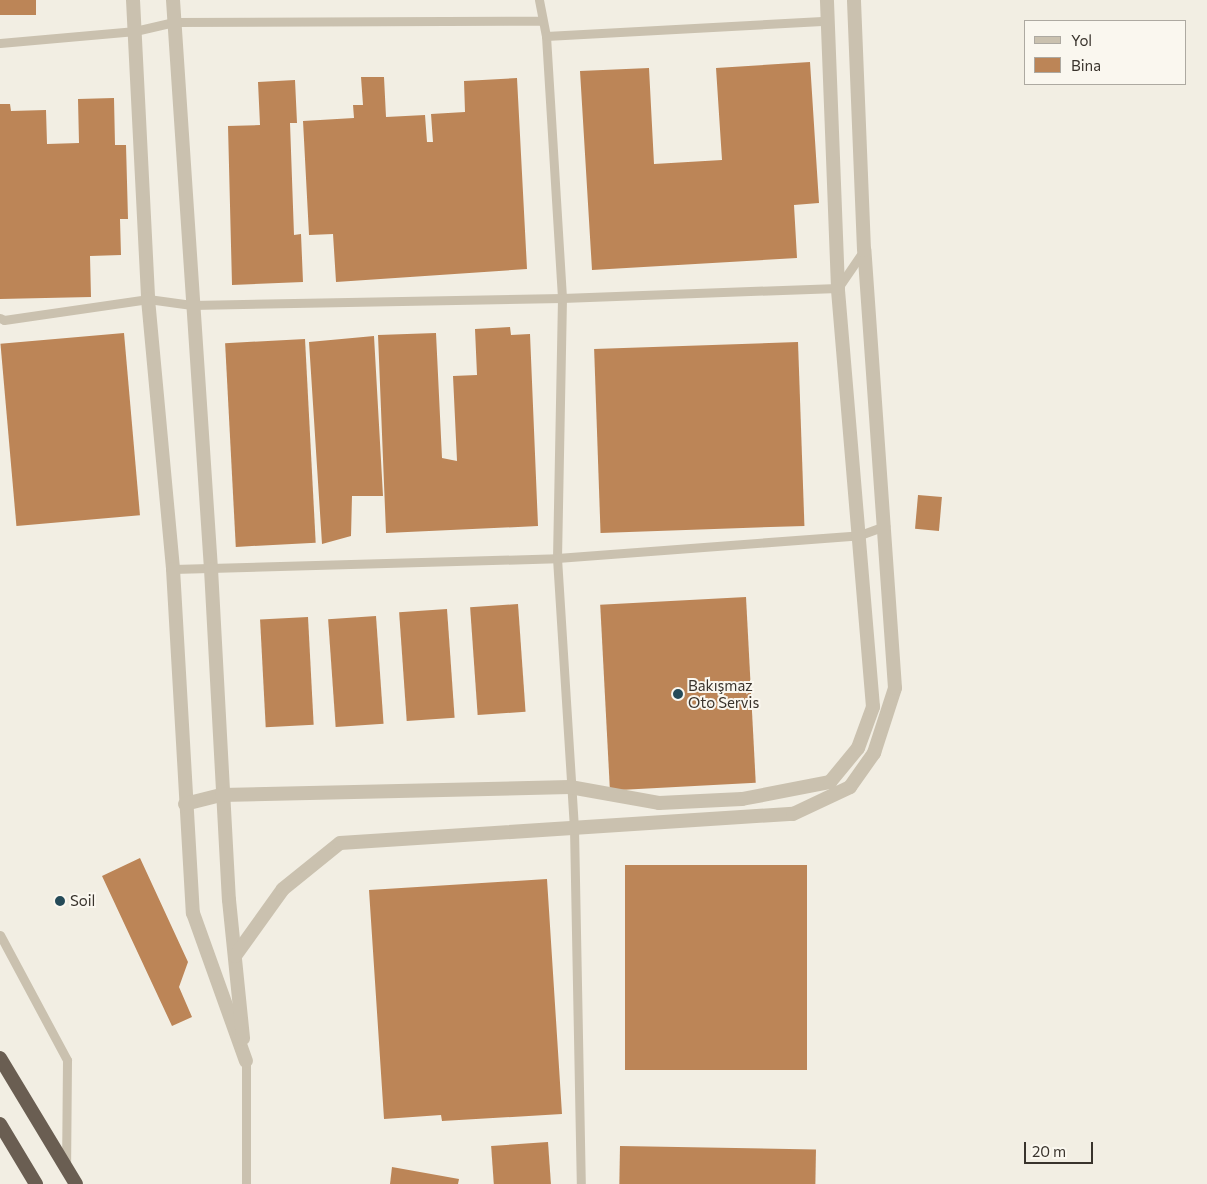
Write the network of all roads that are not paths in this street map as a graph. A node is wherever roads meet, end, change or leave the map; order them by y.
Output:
1 (134, 0) edge
2 (173, 0) edge
3 (539, 0) edge
4 (827, 0) edge
5 (854, 0) edge
6 (541, 21) junction
7 (827, 21) junction
8 (174, 22) junction
9 (135, 31) junction
10 (546, 36) junction
11 (0, 42) edge
12 (864, 250) junction
13 (838, 288) junction
14 (562, 298) junction
15 (148, 299) junction
16 (192, 305) junction
17 (0, 318) edge
18 (885, 526) junction
19 (860, 535) junction
20 (557, 558) junction
21 (173, 569) junction
22 (211, 569) junction
23 (570, 787) junction
24 (222, 795) junction
25 (185, 804) junction
26 (574, 828) junction
27 (0, 935) edge
28 (235, 956) junction
29 (0, 1058) edge
30 (246, 1062) junction
31 (0, 1124) edge
32 (66, 1166) junction
33 (246, 1182) edge
34 (36, 1184) edge
35 (76, 1184) edge
36 (581, 1184) edge

1 - 9 street
2 - 8 street
3 - 6 lane
4 - 7 street
5 - 12 street
6 - 8 lane
6 - 10 lane
7 - 10 lane
7 - 13 street
8 - 9 lane
8 - 16 street
9 - 11 lane
9 - 15 street
10 - 14 lane
12 - 13 lane
12 - 18 street
13 - 14 lane
13 - 19 street
14 - 16 lane
14 - 20 lane
15 - 16 lane
15 - 17 lane
15 - 21 street
16 - 22 street
18 - 19 lane
18 - 26 street
19 - 20 lane
19 - 23 street
20 - 22 lane
20 - 23 lane
21 - 22 lane
21 - 25 street
22 - 24 street
23 - 24 street
23 - 26 lane
24 - 25 street
24 - 28 street
25 - 30 street
26 - 28 street
26 - 36 lane
27 - 32 lane
28 - 30 street
29 - 32 highway
30 - 33 lane
31 - 34 highway
32 - 35 highway

